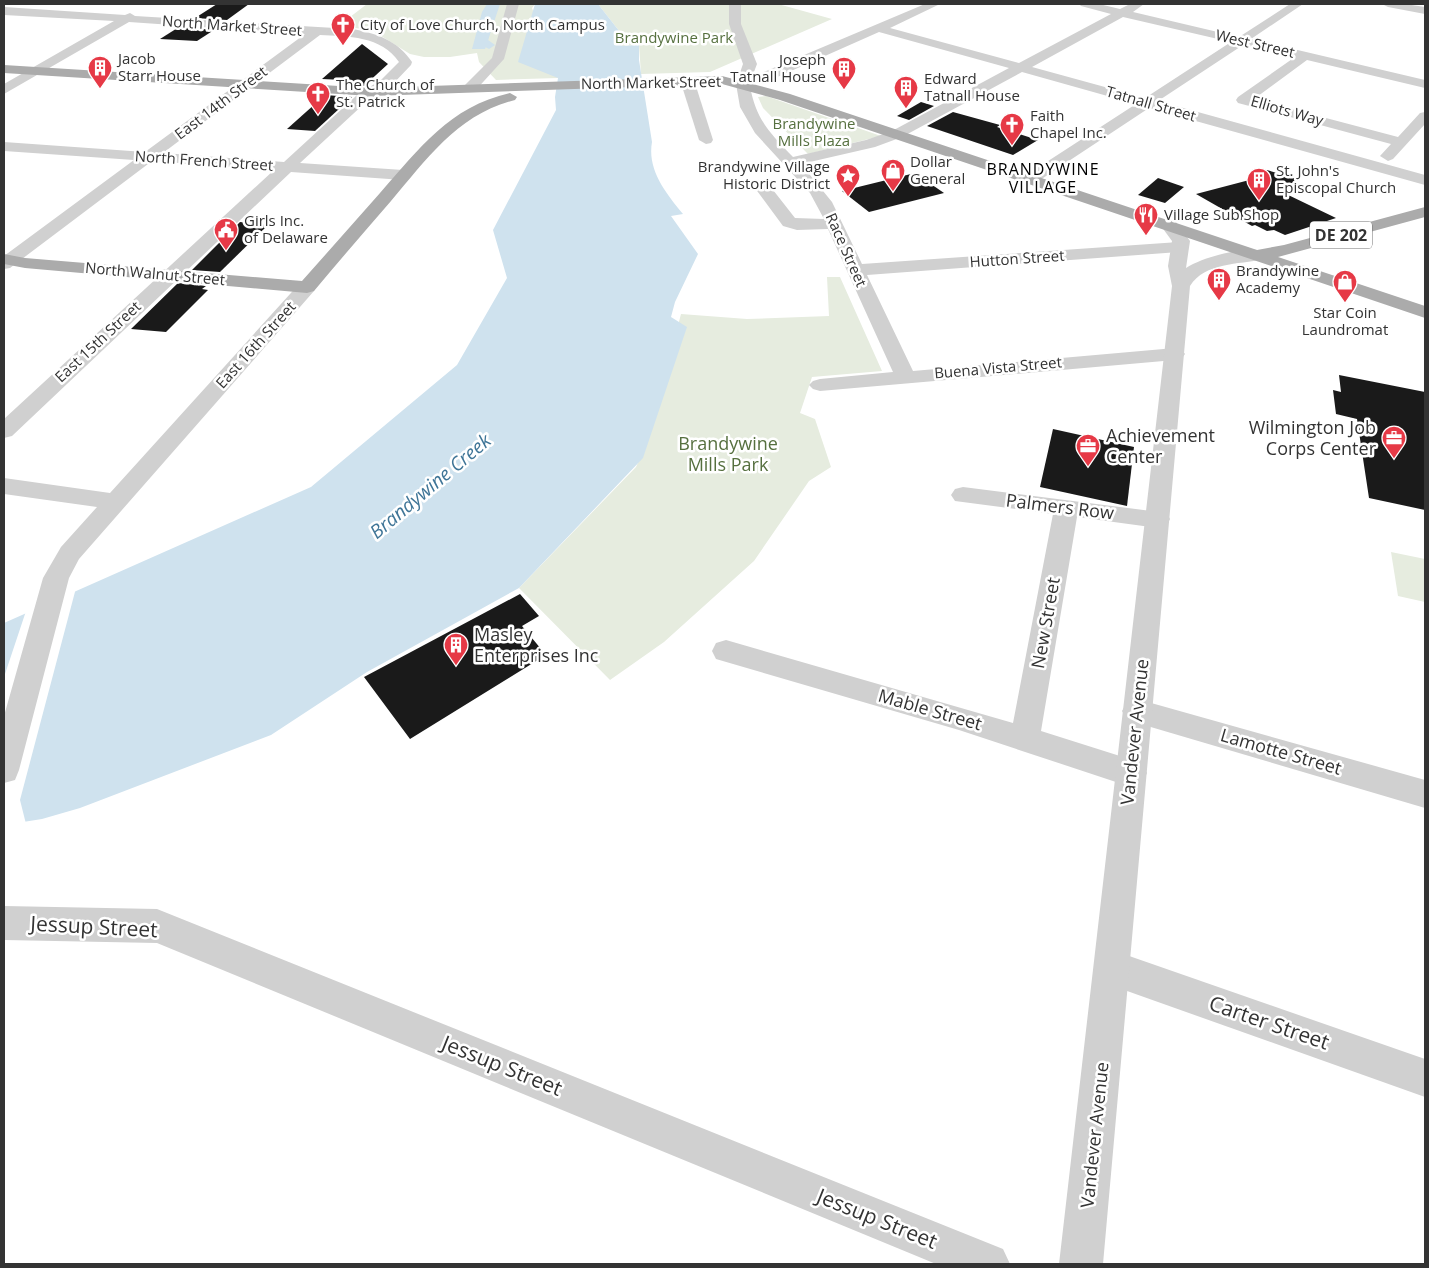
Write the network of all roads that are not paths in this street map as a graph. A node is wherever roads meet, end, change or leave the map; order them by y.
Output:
1 (513, 4) edge
2 (735, 4) edge
3 (934, 4) edge
4 (1085, 4) edge
5 (1138, 4) edge
6 (1297, 4) edge
7 (1388, 4) edge
8 (148, 8) dead end
9 (4, 11) edge
10 (1425, 11) edge
11 (1122, 13) junction
12 (128, 19) junction
13 (878, 28) junction
14 (317, 31) junction
15 (1240, 40) junction
16 (1306, 56) junction
17 (1021, 67) junction
18 (4, 69) edge
19 (37, 71) junction
20 (687, 80) junction
21 (660, 81) joint
22 (743, 84) junction
23 (1425, 84) edge
24 (244, 85) junction
25 (469, 89) junction
26 (539, 89) junction
27 (4, 90) edge
28 (371, 92) junction
29 (1148, 103) junction
30 (1425, 116) edge
31 (896, 134) junction
32 (436, 139) junction
33 (706, 140) dead end
34 (1400, 142) junction
35 (4, 146) edge
36 (147, 157) junction
37 (791, 162) junction
38 (288, 167) junction
39 (1379, 167) junction
40 (404, 175) junction
41 (1032, 179) junction
42 (1425, 180) edge
43 (760, 184) dead end
44 (1425, 212) edge
45 (834, 224) junction
46 (1170, 226) junction
47 (1179, 248) junction
48 (1257, 255) junction
49 (6, 261) edge
50 (855, 270) junction
51 (168, 276) junction
52 (1181, 286) junction
53 (307, 288) junction
54 (1425, 312) edge
55 (1175, 354) junction
56 (905, 376) junction
57 (820, 385) dead end
58 (4, 431) edge
59 (4, 486) edge
60 (963, 495) dead end
61 (117, 502) junction
62 (1066, 508) junction
63 (1158, 520) junction
64 (726, 651) dead end
65 (1137, 711) junction
66 (1025, 739) junction
67 (4, 770) edge
68 (1132, 773) junction
69 (1425, 794) edge
70 (4, 923) edge
71 (1112, 968) junction
72 (1425, 1078) edge
73 (988, 1264) edge
74 (1082, 1264) edge

1 - 25 street
2 - 22 street
3 - 13 street
4 - 11 street, West Street
5 - 11 street
6 - 15 street
7 - 10 street
8 - 12 street
9 - 12 street, North Market Street
11 - 15 street, West Street
11 - 17 street
12 - 14 street, North Market Street
12 - 19 street
13 - 17 street, Tatnall Street
13 - 22 street
14 - 24 street, East 14th Street
14 - 28 street, North Market Street
15 - 16 street, West Street
15 - 29 street
16 - 23 street, West Street
16 - 34 street, Elliots Way
17 - 29 street, Tatnall Street
17 - 31 street
18 - 19 main road
19 - 24 main road
19 - 27 street
20 - 21 main road, North Market Street
20 - 22 main road, North Market Street
20 - 33 street
21 - 26 main road, East 16th Street
22 - 31 main road, North Market Street
22 - 37 street, Race Street
24 - 28 main road
24 - 36 street, East 14th Street
25 - 26 main road
25 - 28 main road
25 - 32 main road
26 - 32 main road, East 16th Street
28 - 38 street, East 15th Street
29 - 39 street, Tatnall Street
29 - 41 street
30 - 34 street
31 - 37 street
31 - 41 main road, North Market Street
32 - 40 main road, East 16th Street
34 - 39 street
35 - 36 street, North French Street
36 - 38 street, North French Street
36 - 49 street, East 14th Street
37 - 45 street, Race Street
38 - 40 street, North French Street
38 - 51 street, East 15th Street
39 - 42 street, Tatnall Street
40 - 53 main road, East 16th Street
41 - 46 main road, North Market Street
43 - 45 street
44 - 48 main road, DE 202
45 - 50 street, Race Street
46 - 47 street
46 - 48 main road, North Market Street
47 - 50 street, Hutton Street
47 - 52 street, Vandever Avenue
48 - 52 street
48 - 54 main road, North Market Street
49 - 51 main road, North Walnut Street
50 - 56 street, Race Street
51 - 53 main road, North Walnut Street
51 - 58 street, East 15th Street
52 - 55 street, Vandever Avenue
53 - 61 street, East 16th Street
55 - 56 street, Buena Vista Street
55 - 63 street, Vandever Avenue
56 - 57 street, Buena Vista Street
59 - 61 street
60 - 62 street, Palmers Row
61 - 67 street, East 16th Street
62 - 63 street, Palmers Row
62 - 66 street, New Street
63 - 65 street, Vandever Avenue
64 - 66 street, Mable Street
65 - 68 street, Vandever Avenue
65 - 69 street, Lamotte Street
66 - 68 street, Mable Street
68 - 71 street, Vandever Avenue
70 - 73 street, Jessup Street
71 - 72 street, Carter Street
71 - 74 street, Vandever Avenue

